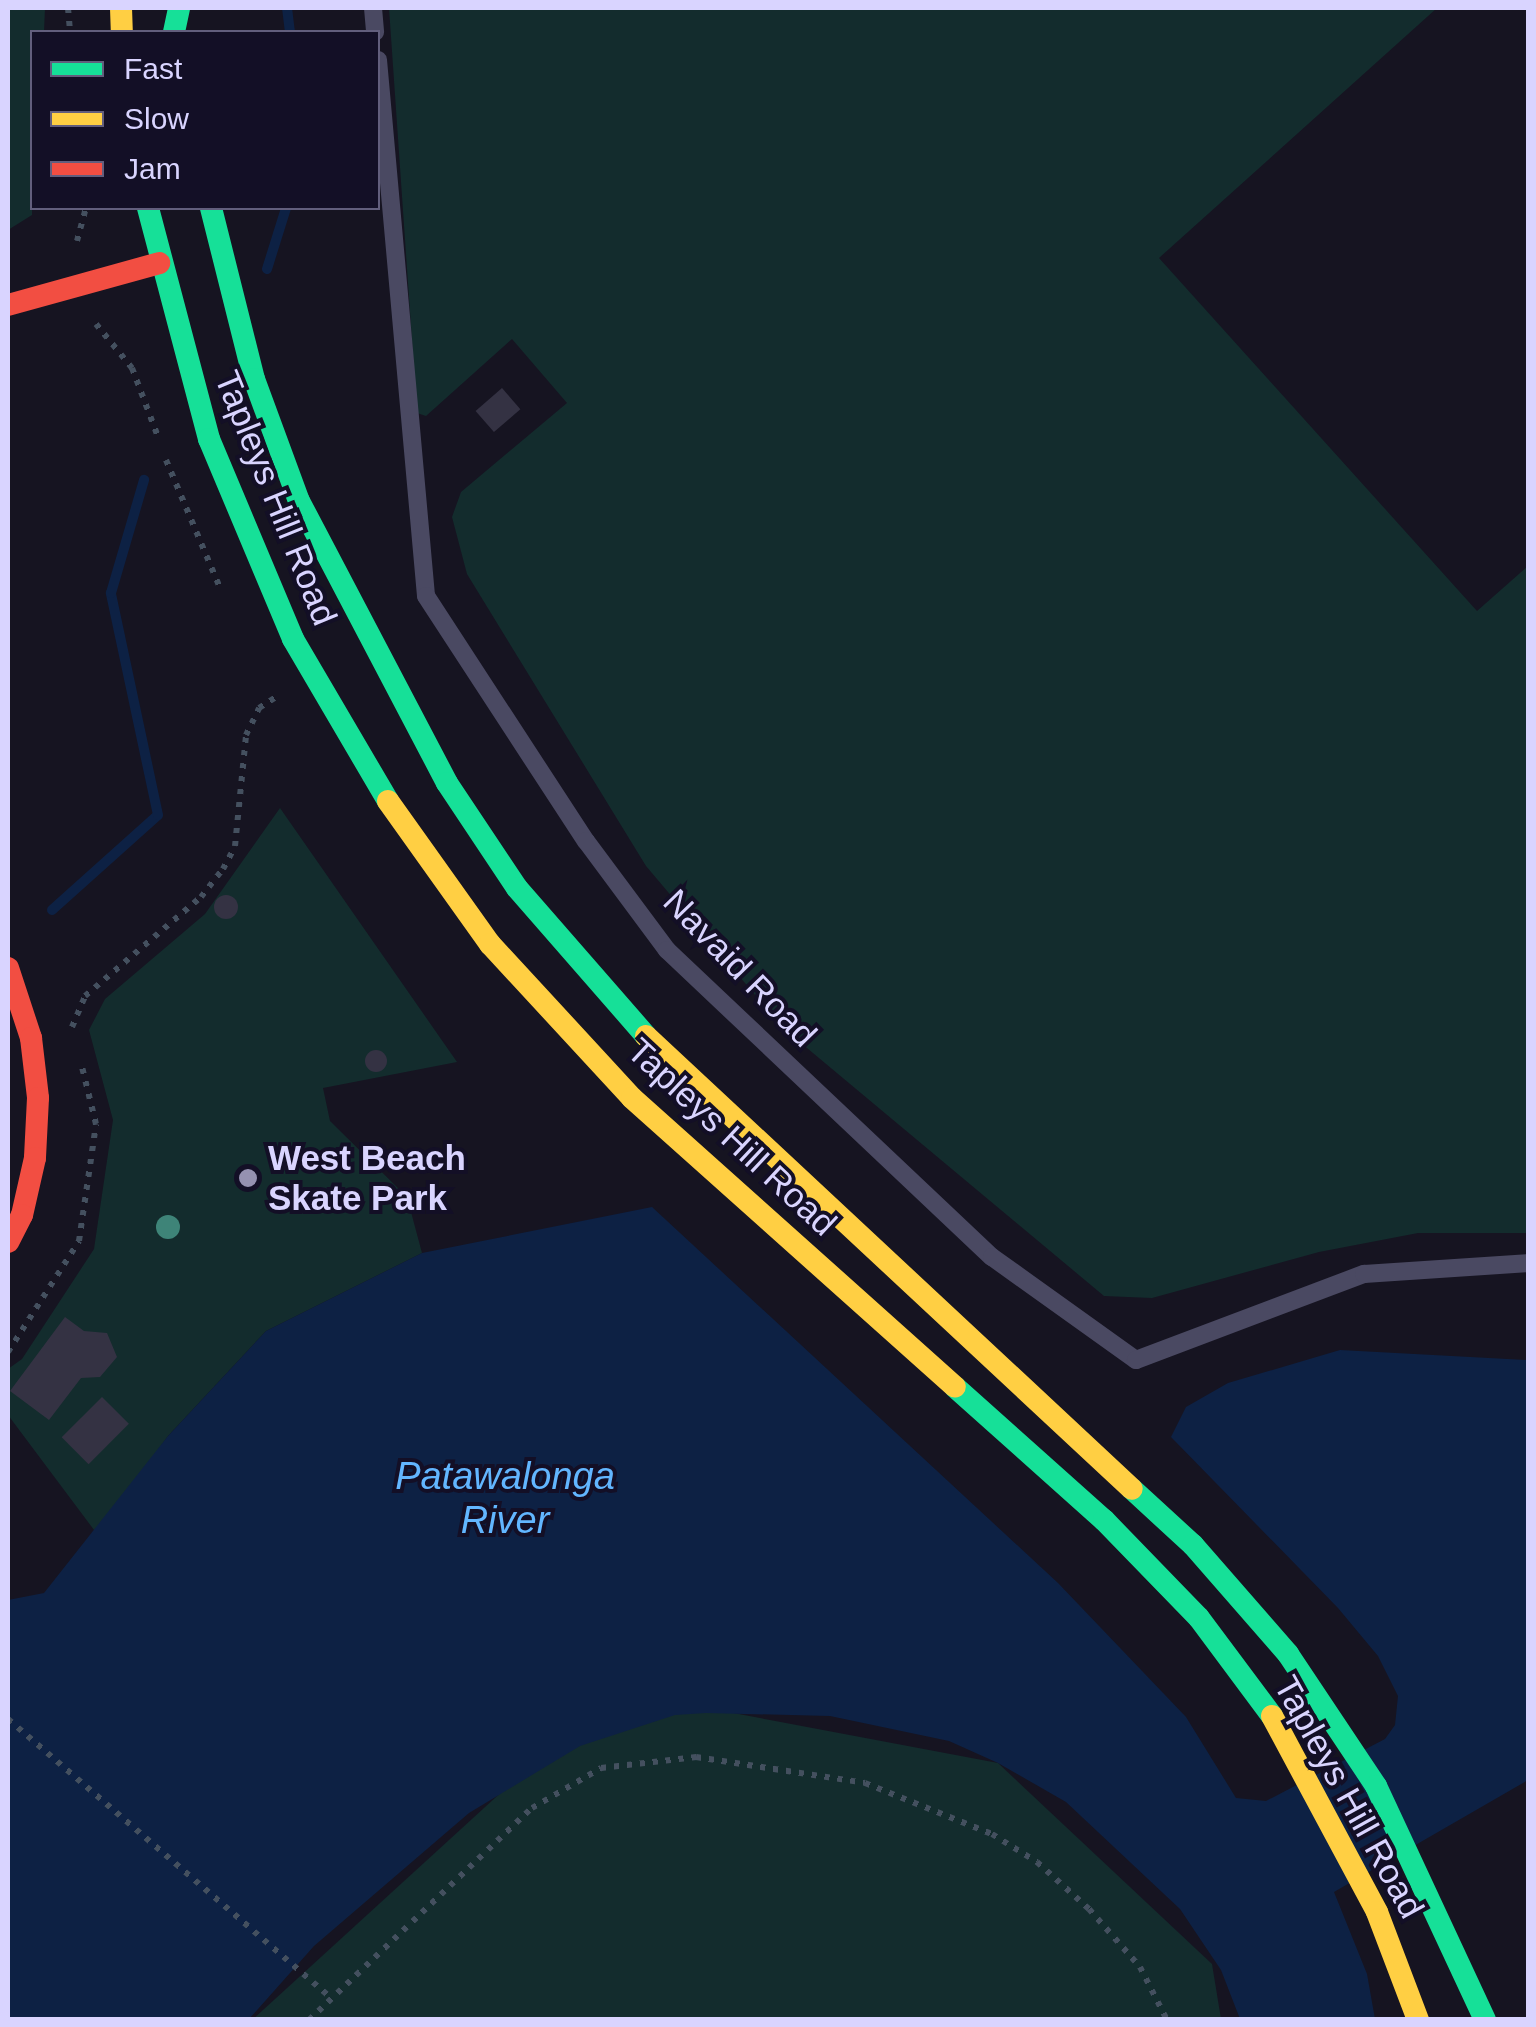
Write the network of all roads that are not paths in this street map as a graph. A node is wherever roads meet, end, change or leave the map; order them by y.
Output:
1 (380, 82) edge
2 (148, 210) edge
3 (212, 210) edge
4 (185, 251) dead end
5 (160, 262) junction
6 (8, 305) edge
7 (8, 968) edge
8 (8, 1242) edge
9 (1528, 1263) edge
10 (1418, 2020) edge
11 (1485, 2020) edge

1 - 9 lane, Navaid Road
2 - 5 main road, Tapleys Hill Road
3 - 11 main road, Tapleys Hill Road
4 - 5 main road
5 - 6 main road
5 - 10 main road, Tapleys Hill Road
7 - 8 main road

